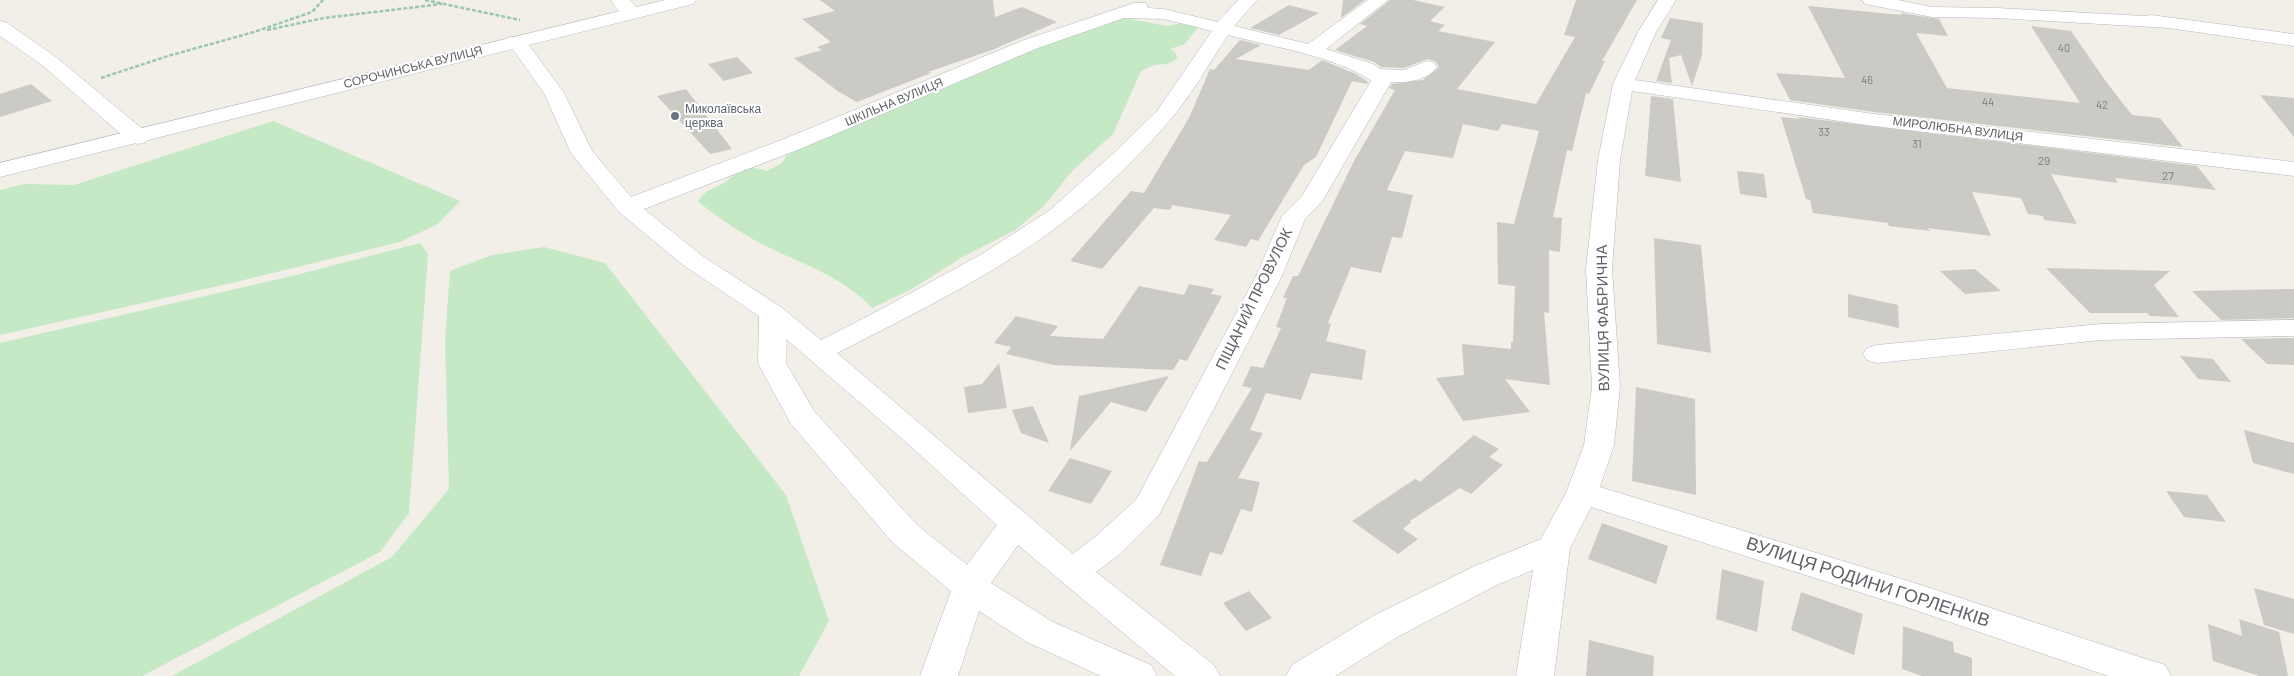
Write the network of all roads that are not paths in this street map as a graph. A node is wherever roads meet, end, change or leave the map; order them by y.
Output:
1 (687, 0) edge
2 (1162, 0) edge
3 (1248, 0) edge
4 (1379, 0) edge
5 (1667, 0) edge
6 (1871, 0) edge
7 (2075, 0) edge
8 (2080, 0) edge
9 (626, 6) edge
10 (1123, 13) junction
11 (2088, 18) junction
12 (2167, 23) junction
13 (0, 27) edge
14 (1223, 29) junction
15 (2294, 40) edge
16 (516, 41) junction
17 (1311, 50) junction
18 (1427, 67) dead end
19 (1378, 75) junction
20 (1623, 84) junction
21 (138, 137) junction
22 (2294, 169) edge
23 (0, 170) edge
24 (627, 207) junction
25 (772, 313) junction
26 (2294, 328) edge
27 (818, 352) junction
28 (1877, 354) dead end
29 (1582, 492) junction
30 (1016, 524) junction
31 (1552, 548) junction
32 (1072, 572) junction
33 (970, 587) junction
34 (939, 676) edge
35 (1138, 676) edge
36 (1201, 676) edge
37 (1305, 676) edge
38 (1535, 676) edge
39 (2152, 676) edge

1 - 9 street, СОРОЧИНСЬКА ВУЛИЦЯ
2 - 10 street, ШКІЛЬНА ВУЛИЦЯ
3 - 14 street
4 - 17 street
5 - 20 street, ВУЛИЦЯ ФАБРИЧНА
6 - 11 street
7 - 11 street
8 - 12 street
9 - 16 street, СОРОЧИНСЬКА ВУЛИЦЯ
10 - 14 street
10 - 24 street, ШКІЛЬНА ВУЛИЦЯ
11 - 12 street
12 - 15 street
13 - 21 street
14 - 17 street
14 - 27 street
16 - 21 street, СОРОЧИНСЬКА ВУЛИЦЯ
16 - 24 street
17 - 19 street
18 - 19 street
19 - 32 street, ПІЩАНИЙ ПРОВУЛОК
20 - 22 street, МИРОЛЮБНА ВУЛИЦЯ
20 - 29 street, ВУЛИЦЯ ФАБРИЧНА
21 - 23 street, СОРОЧИНСЬКА ВУЛИЦЯ
24 - 25 street
25 - 27 street
25 - 33 street
26 - 28 street
27 - 30 street
29 - 31 street, ВУЛИЦЯ ФАБРИЧНА
29 - 39 street, ВУЛИЦЯ РОДИНИ ГОРЛЕНКІВ
30 - 32 street
30 - 33 street
31 - 37 street
31 - 38 street, ВУЛИЦЯ ФАБРИЧНА
32 - 36 street
33 - 34 street
33 - 35 street

